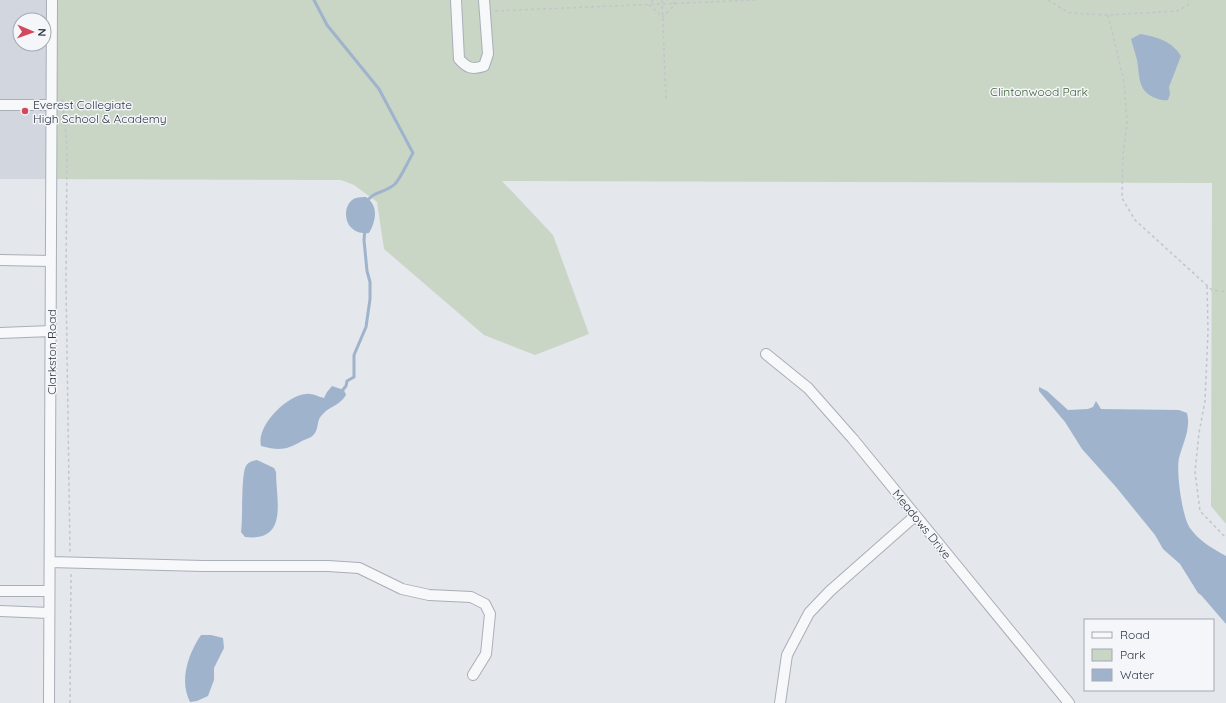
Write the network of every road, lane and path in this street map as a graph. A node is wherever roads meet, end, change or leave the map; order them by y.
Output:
1 (52, 0) edge
2 (456, 0) edge
3 (484, 0) edge
4 (653, 0) edge
5 (662, 0) edge
6 (672, 0) edge
7 (756, 0) edge
8 (1048, 0) edge
9 (1189, 0) edge
10 (662, 4) junction
11 (675, 4) junction
12 (649, 5) junction
13 (496, 11) dead end
14 (1108, 15) junction
15 (663, 17) junction
16 (62, 98) dead end
17 (666, 99) dead end
18 (0, 105) edge
19 (51, 105) junction
20 (0, 260) edge
21 (51, 261) junction
22 (1207, 286) junction
23 (1226, 292) edge
24 (51, 331) junction
25 (0, 333) edge
26 (766, 354) dead end
27 (915, 516) junction
28 (1226, 538) edge
29 (50, 562) junction
30 (71, 563) junction
31 (0, 591) edge
32 (49, 591) junction
33 (0, 611) edge
34 (49, 613) junction
35 (473, 675) dead end
36 (49, 703) edge
37 (70, 703) edge
38 (780, 703) edge
39 (1069, 703) edge

1 - 19 street, Clarkston Road
2 - 3 street
4 - 12 path
5 - 10 path
6 - 11 path
7 - 11 path
8 - 14 path
9 - 14 path
10 - 11 path
10 - 12 path
10 - 15 path
11 - 15 path
12 - 13 path
12 - 15 path
14 - 22 path
15 - 17 path
16 - 30 path
18 - 19 street
19 - 21 street, Clarkston Road
20 - 21 street
21 - 24 street, Clarkston Road
22 - 23 path
22 - 28 path
24 - 25 street
24 - 29 street, Clarkston Road
26 - 27 street, Meadows Drive
27 - 38 street
27 - 39 street, Meadows Drive
29 - 30 street
29 - 32 street, Clarkston Road
30 - 35 street
30 - 37 path
31 - 32 street
32 - 34 street, Clarkston Road
33 - 34 street
34 - 36 street, Clarkston Road

